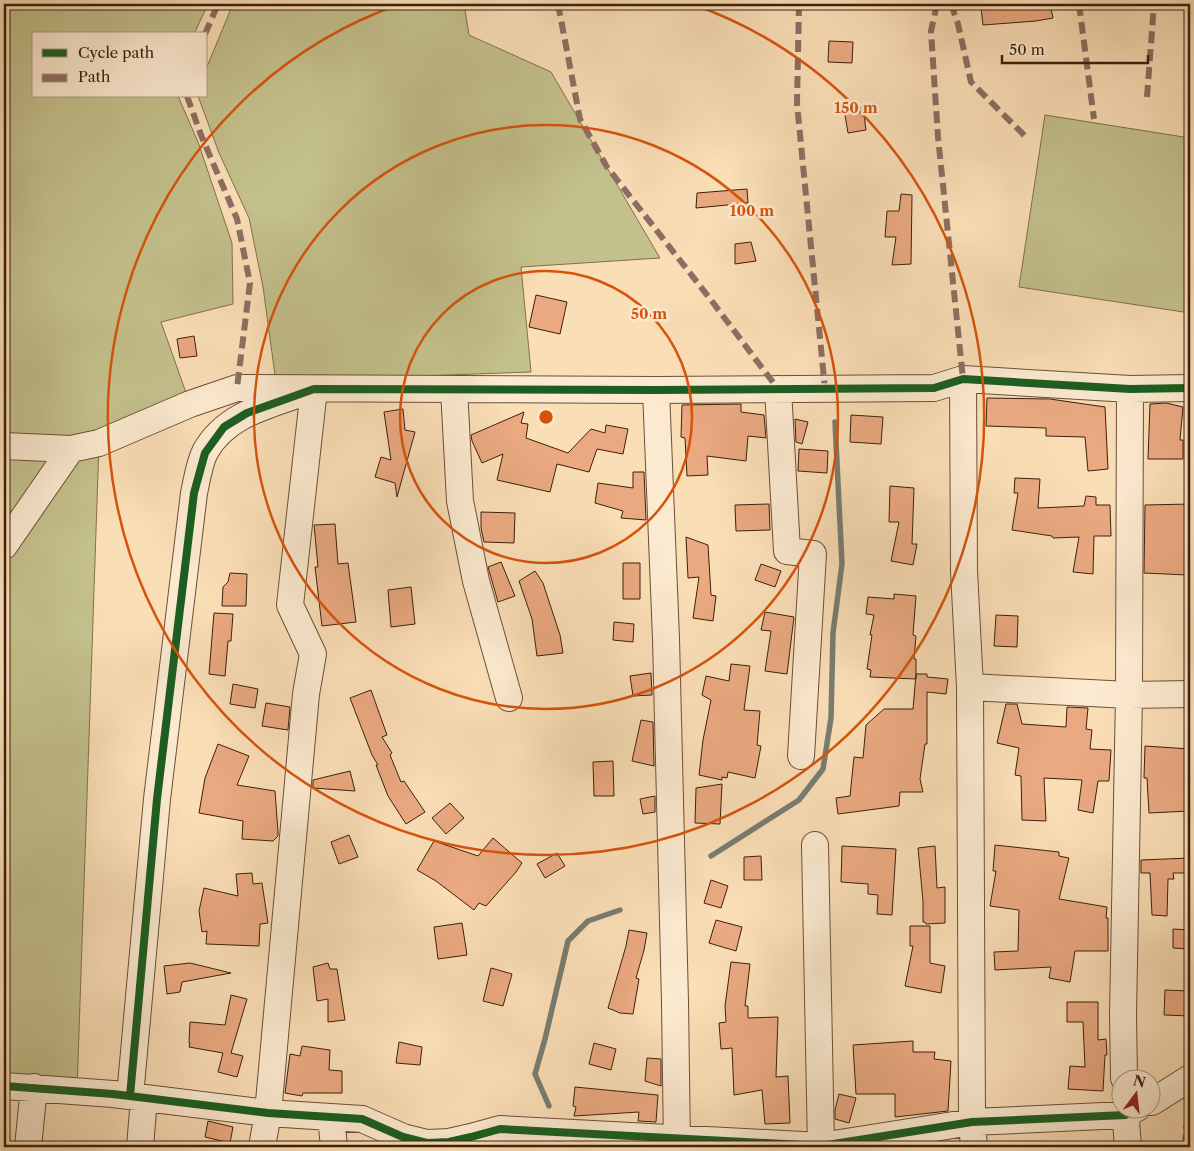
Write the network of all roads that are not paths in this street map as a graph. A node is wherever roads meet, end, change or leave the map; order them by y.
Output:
1 (963, 379) junction
2 (1190, 388) edge
3 (314, 389) junction
4 (454, 389) junction
5 (778, 389) junction
6 (1130, 389) junction
7 (656, 390) junction
8 (4, 446) edge
9 (71, 449) junction
10 (4, 546) edge
11 (970, 686) junction
12 (1190, 694) edge
13 (1129, 695) junction
14 (509, 698) dead end
15 (801, 756) dead end
16 (815, 845) dead end
17 (1124, 1068) edge
18 (1190, 1078) edge
19 (4, 1086) edge
20 (34, 1087) junction
21 (1162, 1096) edge
22 (137, 1097) junction
23 (268, 1112) junction
24 (1112, 1114) edge
25 (331, 1117) junction
26 (1129, 1118) edge
27 (973, 1135) edge
28 (382, 1137) edge
29 (677, 1143) edge
30 (821, 1146) edge
31 (28, 1147) edge
32 (140, 1147) edge
33 (262, 1147) edge
34 (334, 1147) edge
35 (1128, 1147) edge

1 - 5 street
1 - 6 street
1 - 11 street
2 - 6 street
3 - 4 street
3 - 9 street
3 - 22 street
3 - 23 street
4 - 7 street
4 - 14 street
5 - 7 street
5 - 15 street
6 - 13 street
7 - 29 street
8 - 9 street
9 - 10 street
11 - 13 street
11 - 27 street
12 - 13 street
13 - 17 street
16 - 30 street
18 - 21 street
19 - 20 street
20 - 22 street
20 - 31 street
22 - 23 street
22 - 32 street
23 - 25 street
23 - 33 street
24 - 27 street
25 - 28 street
25 - 34 street
26 - 35 street
27 - 30 street
28 - 29 street
29 - 30 street

